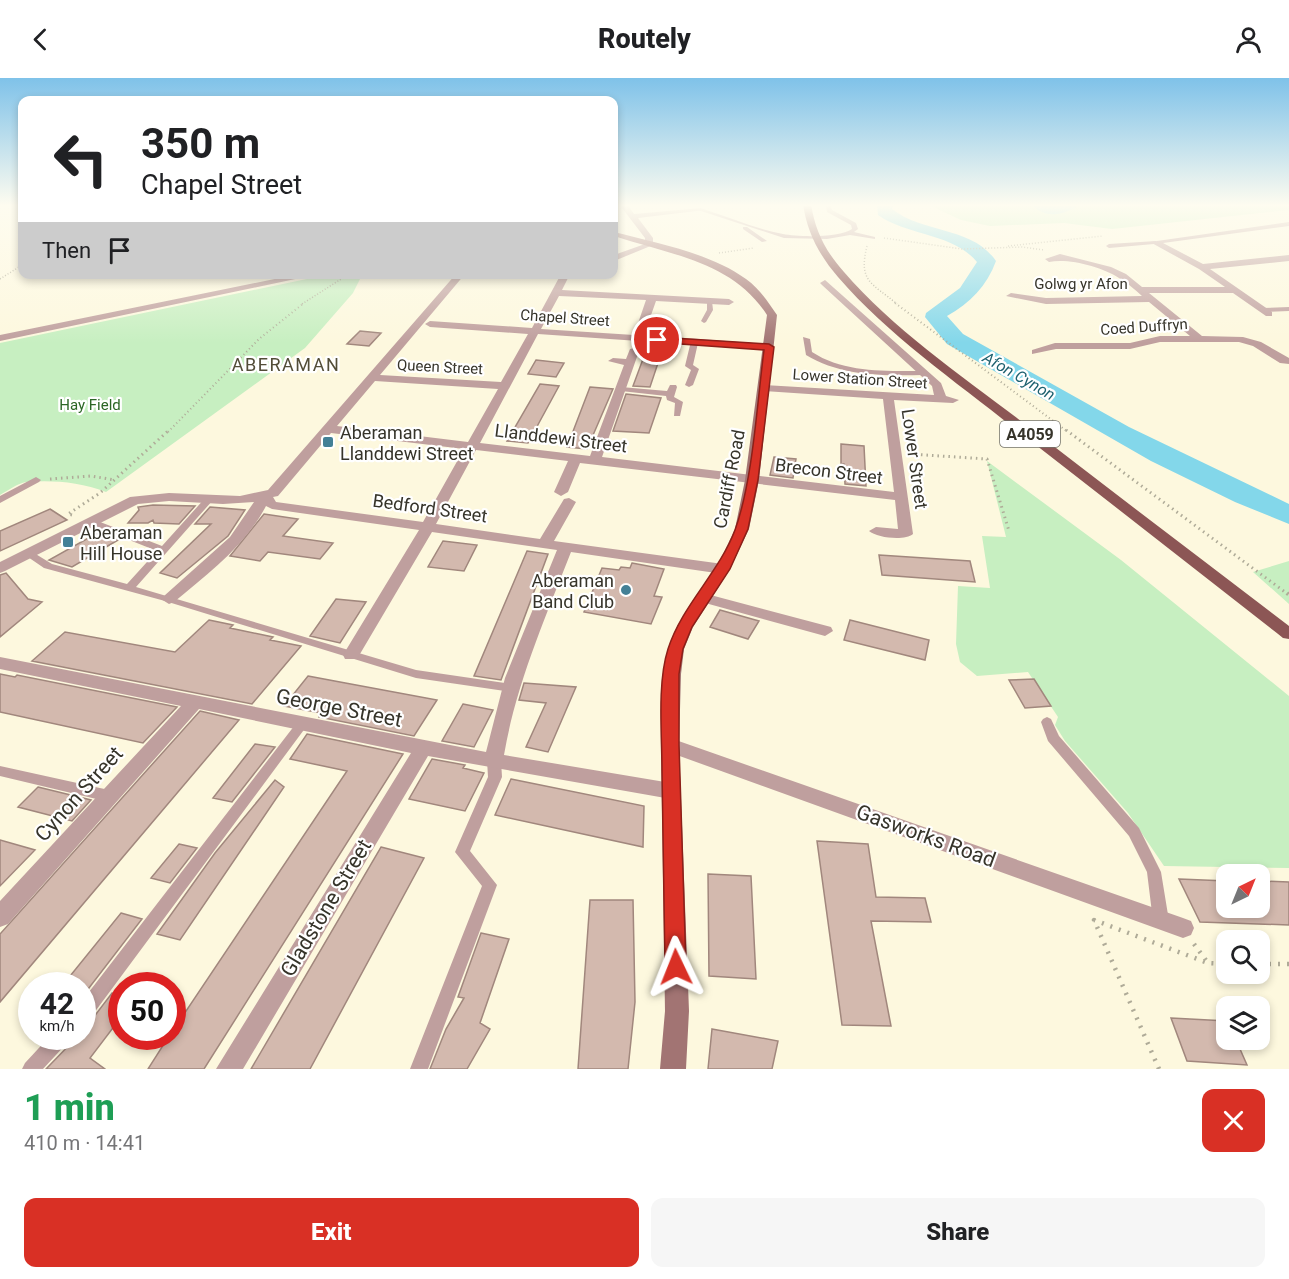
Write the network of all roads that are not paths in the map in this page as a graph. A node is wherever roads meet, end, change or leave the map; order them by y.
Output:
1 (635, 250) edge
2 (666, 250) edge
3 (822, 250) edge
4 (1170, 250) edge
5 (618, 257) edge
6 (1289, 258) edge
7 (1049, 260) dead end
8 (1202, 267) junction
9 (290, 279) edge
10 (457, 279) edge
11 (564, 279) edge
12 (825, 283) dead end
13 (1142, 290) junction
14 (1234, 290) junction
15 (557, 293) junction
16 (1011, 296) dead end
17 (652, 298) junction
18 (1151, 299) junction
19 (710, 301) junction
20 (729, 302) dead end
21 (1289, 309) edge
22 (1265, 312) joint
23 (704, 321) dead end
24 (430, 324) dead end
25 (535, 331) junction
26 (0, 338) edge
27 (638, 338) junction
28 (806, 339) dead end
29 (1200, 339) junction
30 (694, 343) junction
31 (769, 347) junction
32 (1036, 352) dead end
33 (613, 361) dead end
34 (1287, 361) edge
35 (923, 373) junction
36 (372, 378) junction
37 (689, 385) dead end
38 (506, 386) junction
39 (764, 388) junction
40 (621, 389) junction
41 (888, 395) junction
42 (677, 414) dead end
43 (330, 429) junction
44 (474, 444) junction
45 (576, 458) junction
46 (595, 460) junction
47 (36, 480) road end
48 (752, 480) junction
49 (264, 496) junction
50 (903, 497) junction
51 (210, 498) junction
52 (0, 500) edge
53 (92, 522) junction
54 (427, 528) junction
55 (876, 531) dead end
56 (545, 543) junction
57 (566, 546) junction
58 (164, 550) junction
59 (30, 555) junction
60 (0, 568) edge
61 (723, 569) junction
62 (128, 589) junction
63 (703, 598) junction
64 (169, 599) junction
65 (825, 631) dead end
66 (1289, 634) edge
67 (351, 655) junction
68 (0, 663) edge
69 (511, 688) junction
70 (194, 703) junction
71 (1047, 722) dead end
72 (302, 724) junction
73 (670, 745) junction
74 (423, 748) junction
75 (494, 760) junction
76 (0, 771) edge
77 (671, 790) junction
78 (109, 796) junction
79 (0, 917) edge
80 (1161, 921) junction
81 (1183, 928) road end
82 (96, 996) edge
83 (49, 1050) edge
84 (31, 1069) edge
85 (229, 1069) edge
86 (418, 1069) edge
87 (673, 1069) edge

1 - 5 street
2 - 31 main road, Cardiff Road
3 - 66 main road, A4059
4 - 8 street
6 - 8 street
7 - 13 street
8 - 14 street
9 - 26 street
10 - 36 street
11 - 15 street
12 - 35 street
13 - 14 street
13 - 18 street
14 - 22 street
15 - 17 street
15 - 25 street
16 - 18 street, Golwg yr Afon
17 - 19 street
17 - 27 street
18 - 29 street
19 - 20 street
19 - 23 lane
21 - 22 lane
24 - 25 street, Chapel Street
25 - 27 street, Chapel Street
25 - 38 street
27 - 30 street, Chapel Street
28 - 35 lane
29 - 32 street, Coed Duffryn
29 - 34 street, Coed Duffryn
30 - 31 street, Chapel Street
30 - 37 lane
31 - 39 main road, Cardiff Road
33 - 40 street
35 - 41 street, Lower Station Street
36 - 38 street, Queen Street
36 - 43 street
38 - 44 street
39 - 41 street, Lower Station Street
39 - 48 main road, Cardiff Road
40 - 42 lane
40 - 46 street
41 - 50 street, Lower Street
43 - 44 street, Llanddewi Street
43 - 49 street
44 - 45 street, Llanddewi Street
44 - 54 street
45 - 46 street, Llanddewi Street
45 - 56 street
46 - 48 street, Llanddewi Street
47 - 52 lane
48 - 50 street, Brecon Street
48 - 61 main road, Cardiff Road
49 - 51 street, Bedford Street
49 - 54 street, Bedford Street
49 - 64 street
50 - 55 street, Lower Street
51 - 53 street, Bedford Street
51 - 58 lane
53 - 58 lane
53 - 59 street
54 - 56 street, Bedford Street
54 - 67 street
56 - 57 street, Bedford Street
57 - 61 street, Bedford Street
57 - 69 street
58 - 62 lane
59 - 60 street
59 - 62 lane
61 - 63 main road, Cardiff Road
62 - 64 lane
63 - 65 street
63 - 73 main road, Cardiff Road
64 - 67 lane
67 - 69 lane
68 - 70 street, George Street
69 - 75 street
70 - 72 street, George Street
70 - 78 street, Cynon Street
71 - 80 lane
72 - 74 street, George Street
72 - 82 lane
73 - 77 main road, Cardiff Road
73 - 80 street, Gasworks Road
74 - 75 street, George Street
74 - 85 street, Gladstone Street
75 - 77 street, George Street
75 - 86 lane
76 - 78 lane
77 - 87 main road, Cardiff Road
78 - 79 street, Cynon Street
80 - 81 street, Gasworks Road
83 - 84 lane

